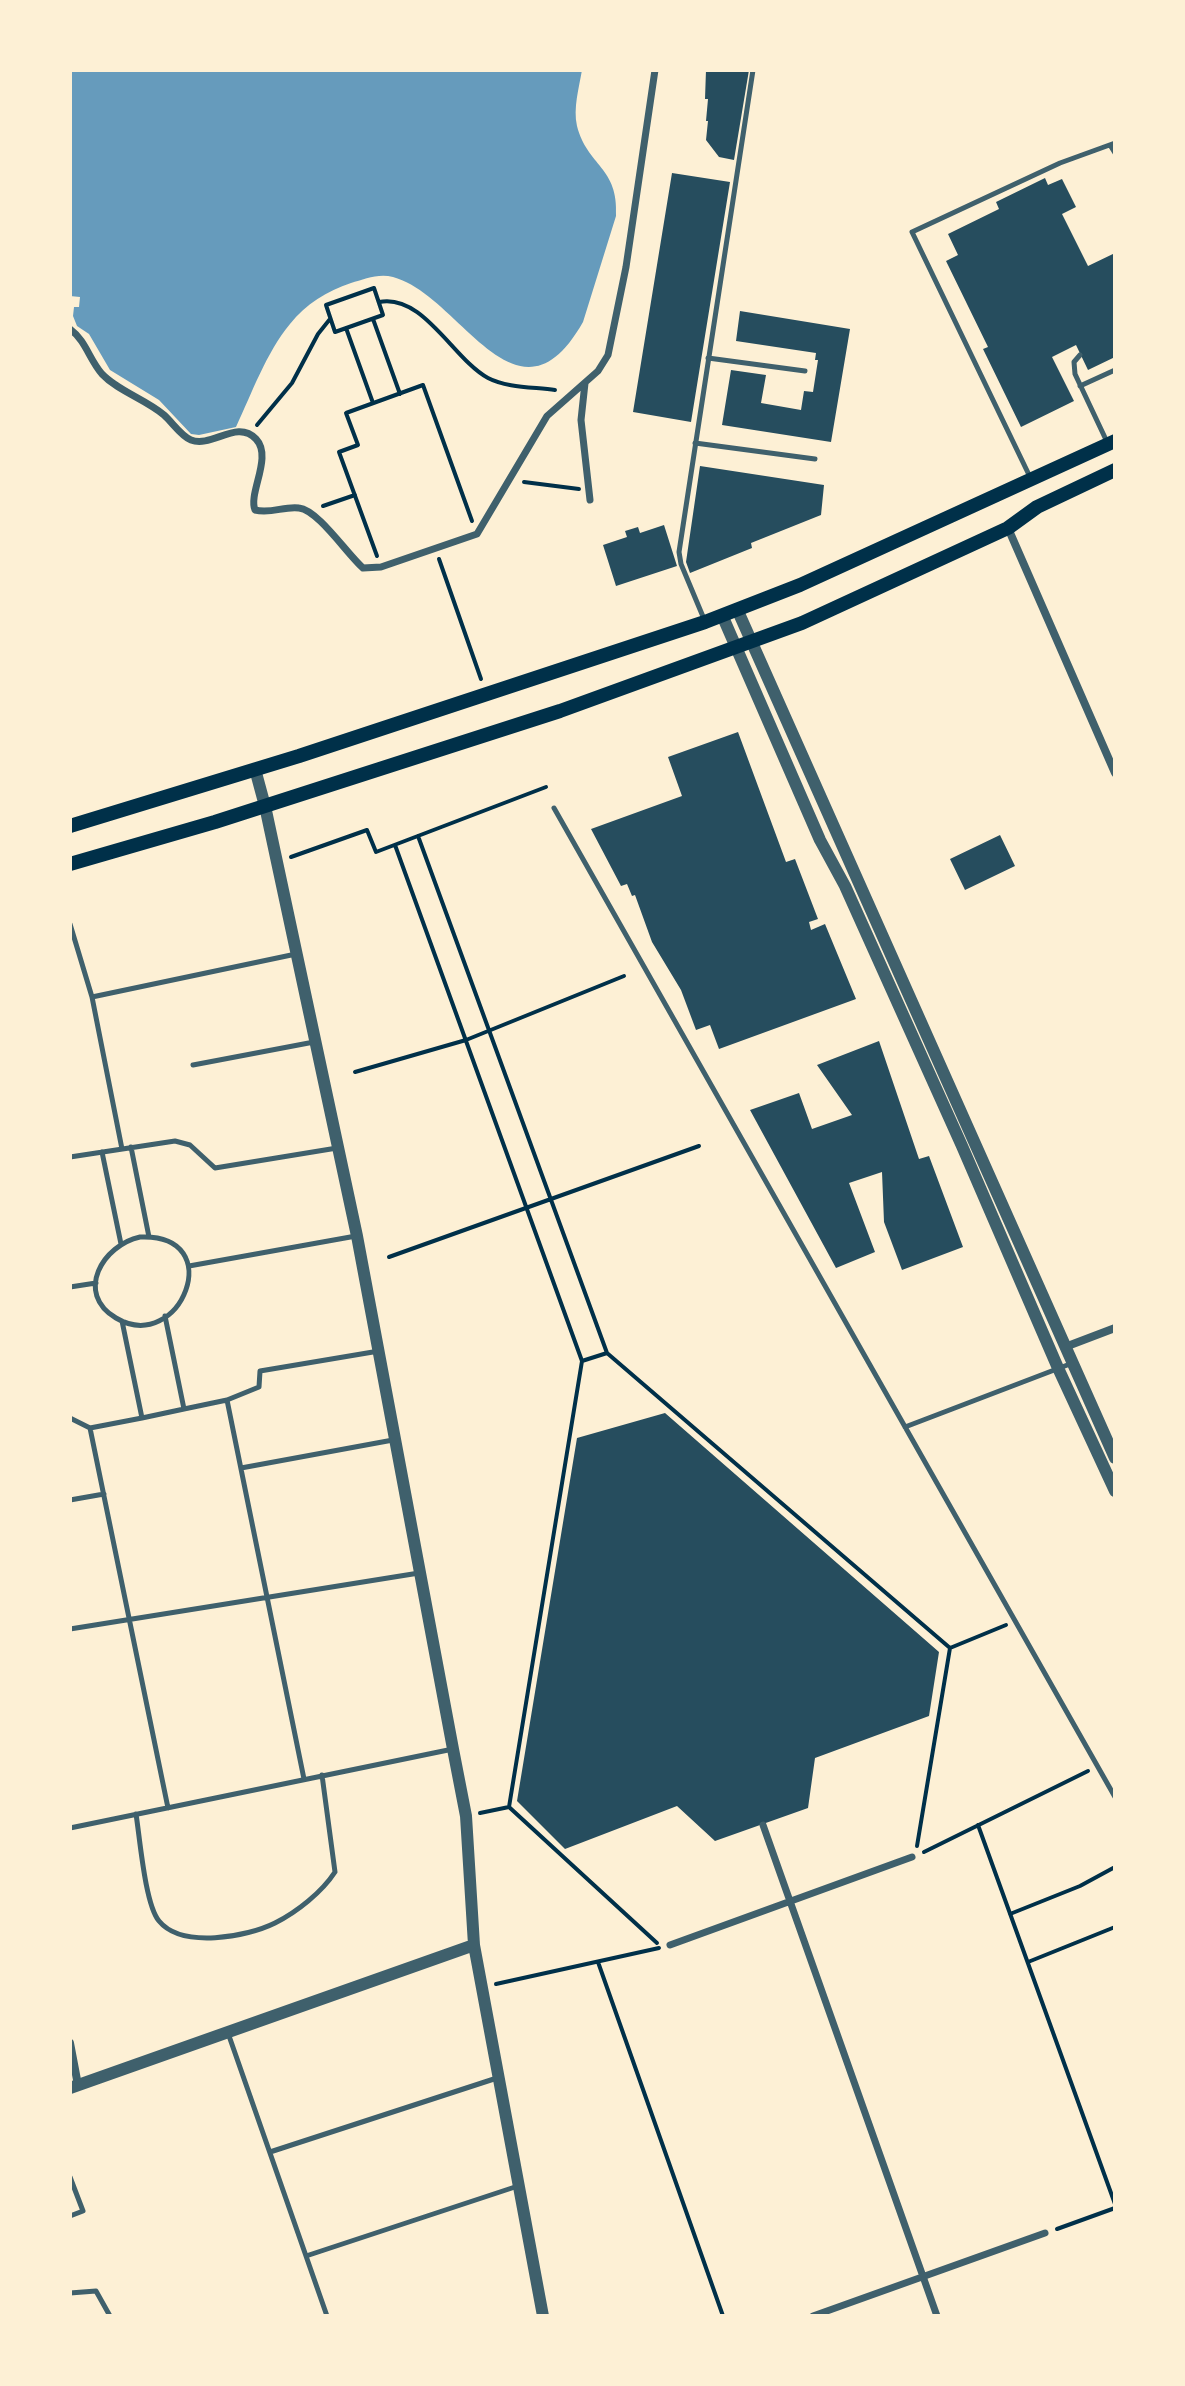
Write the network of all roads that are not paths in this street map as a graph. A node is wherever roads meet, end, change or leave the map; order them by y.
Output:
1 (655, 70) edge
2 (753, 70) edge
3 (1113, 144) edge
4 (1115, 153) edge
5 (70, 329) edge
6 (1080, 355) dead end
7 (708, 358) junction
8 (1115, 370) edge
9 (805, 371) dead end
10 (586, 382) junction
11 (1080, 386) junction
12 (695, 443) junction
13 (1112, 443) edge
14 (815, 459) dead end
15 (1115, 470) edge
16 (1031, 480) junction
17 (590, 500) dead end
18 (1008, 528) junction
19 (737, 609) junction
20 (722, 615) junction
21 (705, 622) junction
22 (752, 642) junction
23 (736, 648) junction
24 (255, 769) junction
25 (1115, 773) edge
26 (265, 806) junction
27 (554, 808) dead end
28 (70, 826) edge
29 (70, 864) edge
30 (70, 924) edge
31 (297, 953) junction
32 (92, 997) junction
33 (316, 1042) junction
34 (193, 1065) dead end
35 (131, 1147) junction
36 (338, 1148) junction
37 (122, 1149) junction
38 (102, 1152) junction
39 (70, 1157) edge
40 (357, 1236) junction
41 (149, 1237) junction
42 (121, 1244) junction
43 (188, 1266) junction
44 (96, 1283) junction
45 (70, 1287) edge
46 (165, 1316) junction
47 (122, 1321) junction
48 (1115, 1328) edge
49 (1065, 1347) junction
50 (379, 1351) junction
51 (1071, 1363) junction
52 (1058, 1368) junction
53 (227, 1400) junction
54 (184, 1409) junction
55 (70, 1418) edge
56 (142, 1418) junction
57 (905, 1427) junction
58 (90, 1428) junction
59 (395, 1439) junction
60 (1115, 1458) edge
61 (241, 1468) junction
62 (1115, 1491) edge
63 (104, 1494) junction
64 (70, 1500) edge
65 (420, 1573) junction
66 (267, 1598) junction
67 (129, 1618) junction
68 (70, 1629) edge
69 (453, 1749) junction
70 (322, 1775) junction
71 (304, 1779) junction
72 (1115, 1797) edge
73 (168, 1808) junction
74 (136, 1814) junction
75 (763, 1825) dead end
76 (70, 1828) edge
77 (912, 1857) dead end
78 (790, 1901) junction
79 (474, 1945) junction
80 (670, 1945) dead end
81 (228, 2032) junction
82 (70, 2043) edge
83 (499, 2077) junction
84 (74, 2086) edge
85 (270, 2152) junction
86 (70, 2177) edge
87 (519, 2186) junction
88 (70, 2216) edge
89 (1045, 2233) road end
90 (306, 2256) junction
91 (923, 2277) junction
92 (70, 2293) edge
93 (110, 2316) edge
94 (327, 2316) edge
95 (543, 2316) edge
96 (813, 2316) edge
97 (937, 2316) edge

1 - 10 street
2 - 7 lane
3 - 4 lane
3 - 16 lane
5 - 10 street
6 - 11 lane
7 - 9 lane
7 - 12 lane
8 - 11 lane
10 - 17 street
11 - 13 lane
12 - 14 lane
12 - 21 lane
13 - 16 main road
15 - 18 main road
16 - 19 main road
18 - 22 main road
18 - 25 street
19 - 20 main road
19 - 22 street
20 - 21 main road
20 - 23 street
21 - 24 main road
22 - 23 main road
22 - 49 street
23 - 26 main road
23 - 52 street
24 - 26 street
24 - 28 main road
26 - 29 main road
26 - 31 street
27 - 57 lane
30 - 32 lane
31 - 32 lane
31 - 33 street
32 - 37 lane
33 - 34 lane
33 - 36 street
35 - 36 lane
35 - 37 lane
35 - 41 lane
36 - 40 street
37 - 38 lane
38 - 39 lane
38 - 42 lane
40 - 43 lane
40 - 50 street
41 - 42 lane
41 - 43 lane
42 - 44 lane
43 - 46 lane
44 - 45 lane
44 - 47 lane
46 - 47 lane
46 - 54 lane
47 - 56 lane
48 - 49 street
49 - 51 street
50 - 53 lane
50 - 59 street
51 - 52 lane
51 - 60 street
52 - 57 lane
52 - 62 street
53 - 54 lane
53 - 61 lane
54 - 56 lane
55 - 58 lane
56 - 58 lane
57 - 72 lane
58 - 63 lane
59 - 61 lane
59 - 65 street
61 - 66 lane
63 - 64 lane
63 - 67 lane
65 - 66 lane
65 - 69 street
66 - 67 lane
66 - 71 lane
67 - 68 lane
67 - 73 lane
69 - 70 lane
69 - 79 street
70 - 71 lane
70 - 74 lane
71 - 73 lane
73 - 74 lane
74 - 76 lane
75 - 78 street
77 - 78 street
78 - 80 street
78 - 91 street
79 - 81 street
79 - 83 street
81 - 84 street
81 - 85 lane
82 - 84 street
83 - 85 lane
83 - 87 street
85 - 90 lane
86 - 88 lane
87 - 90 lane
87 - 95 street
89 - 91 street
90 - 94 lane
91 - 96 street
91 - 97 street
92 - 93 lane

